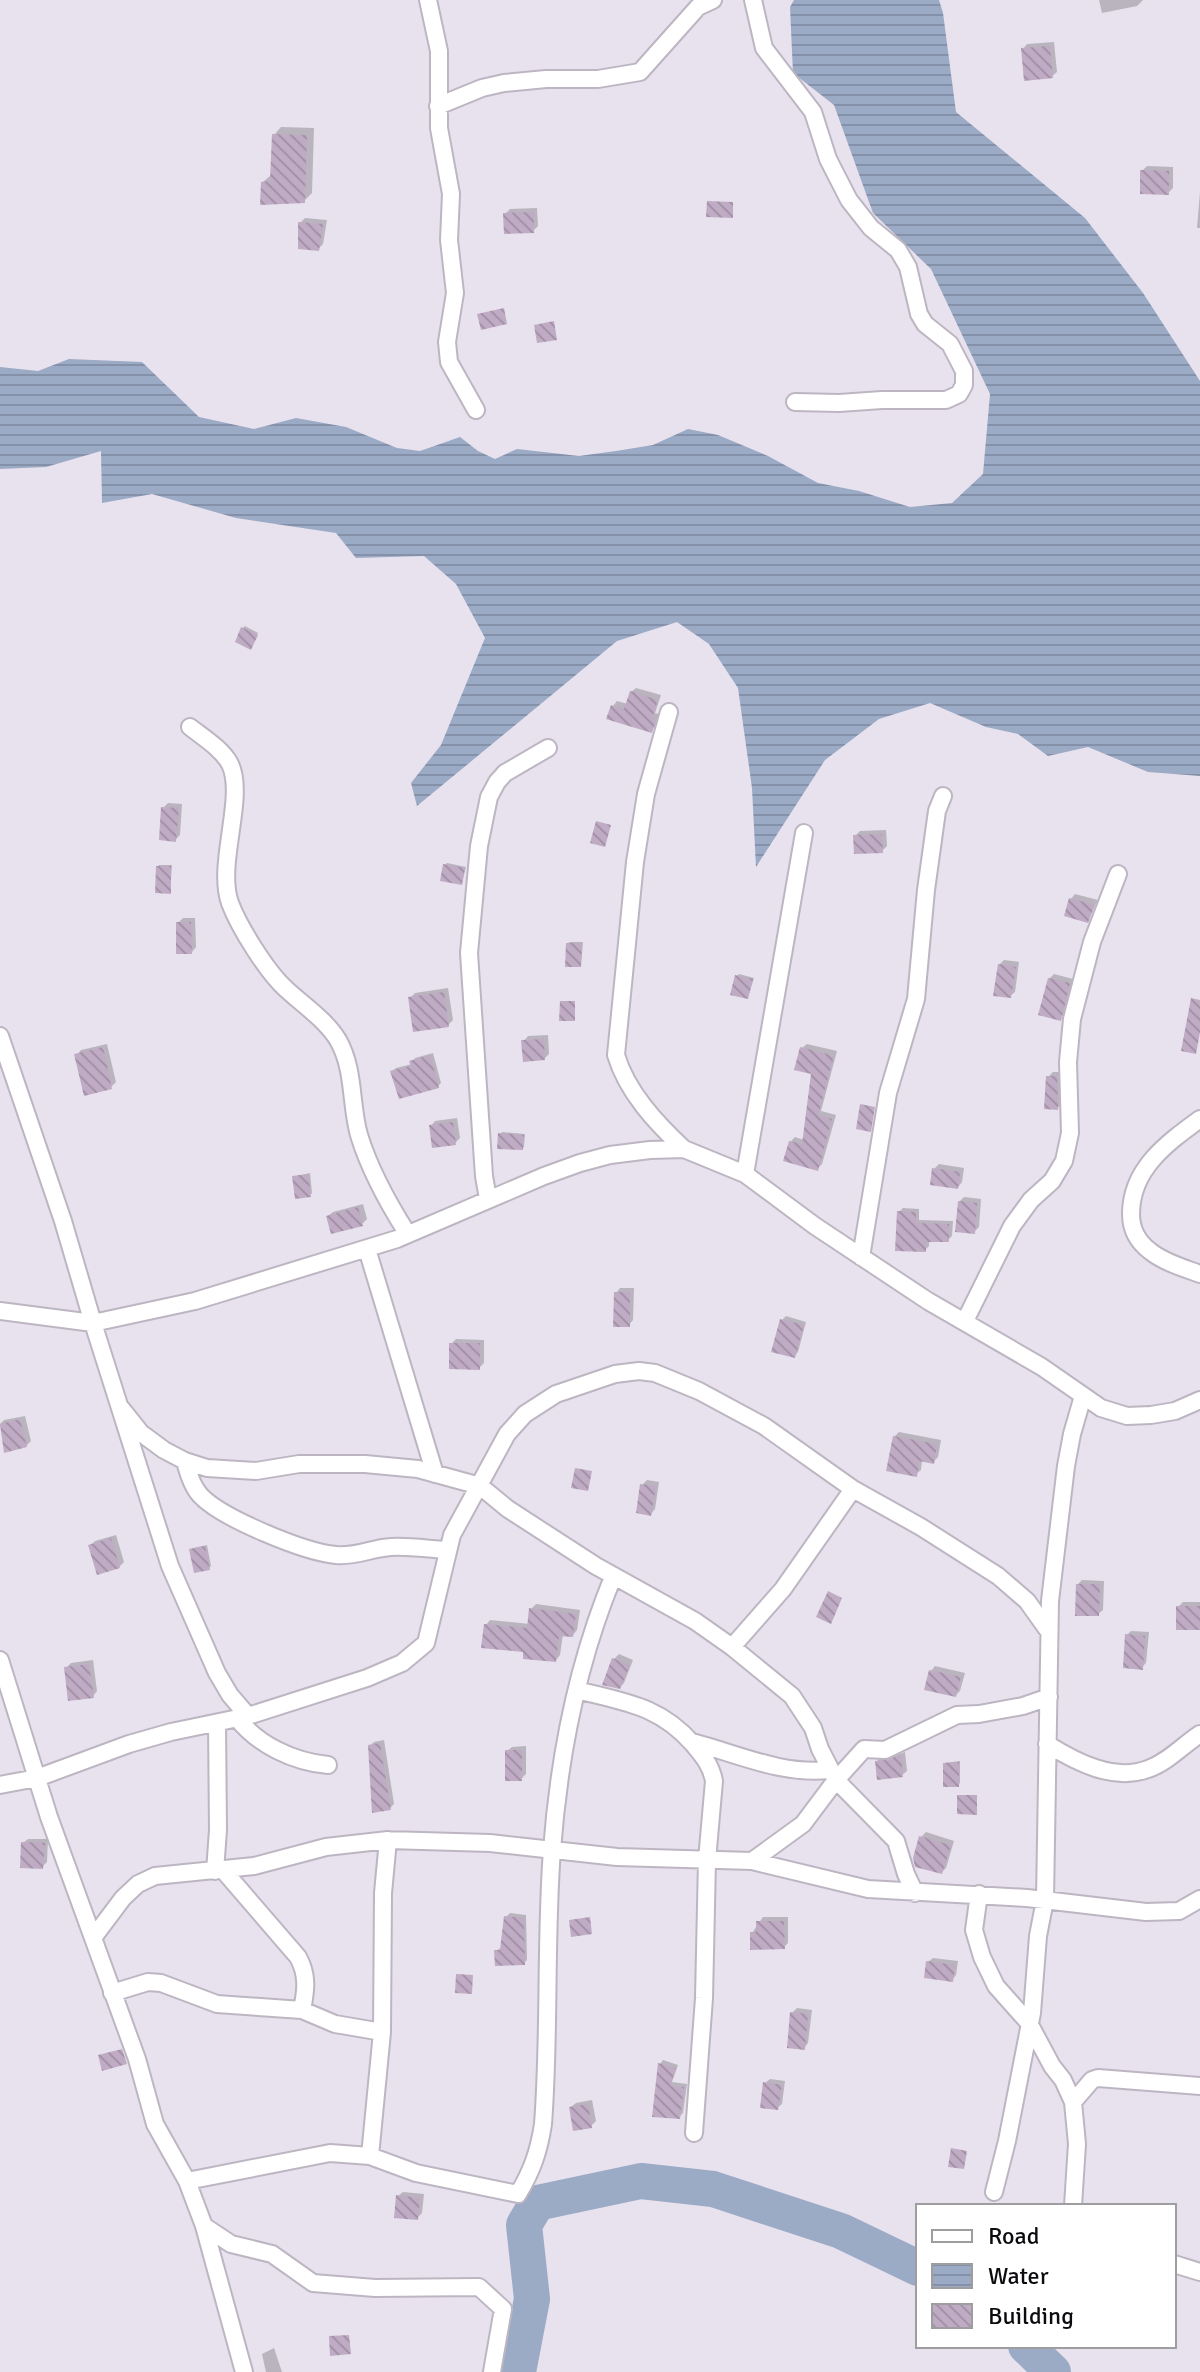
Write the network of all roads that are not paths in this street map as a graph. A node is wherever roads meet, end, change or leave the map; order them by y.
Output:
1 (428, 0) edge
2 (713, 0) edge
3 (753, 0) edge
4 (438, 106) junction
5 (795, 402) dead end
6 (476, 410) dead end
7 (669, 712) dead end
8 (190, 727) dead end
9 (548, 748) dead end
10 (943, 796) dead end
11 (804, 833) dead end
12 (1118, 874) dead end
13 (0, 1036) edge
14 (1200, 1119) edge
15 (684, 1149) junction
16 (745, 1174) junction
17 (488, 1199) junction
18 (407, 1233) junction
19 (367, 1249) junction
20 (861, 1257) junction
21 (1200, 1274) edge
22 (0, 1311) edge
23 (965, 1321) junction
24 (93, 1323) junction
25 (1083, 1396) junction
26 (1200, 1400) edge
27 (121, 1408) junction
28 (185, 1461) junction
29 (435, 1474) junction
30 (480, 1486) junction
31 (853, 1489) junction
32 (447, 1550) junction
33 (613, 1577) junction
34 (1047, 1629) junction
35 (732, 1647) junction
36 (0, 1660) edge
37 (577, 1690) junction
38 (1049, 1697) junction
39 (242, 1717) junction
40 (217, 1723) junction
41 (1200, 1734) edge
42 (691, 1741) junction
43 (1047, 1744) junction
44 (328, 1765) dead end
45 (832, 1775) junction
46 (37, 1778) junction
47 (0, 1785) edge
48 (388, 1840) junction
49 (552, 1849) junction
50 (707, 1860) junction
51 (752, 1861) junction
52 (219, 1870) junction
53 (915, 1893) junction
54 (979, 1894) junction
55 (1200, 1899) edge
56 (1045, 1900) junction
57 (93, 1938) junction
58 (112, 1993) junction
59 (302, 2010) junction
60 (1029, 2023) junction
61 (382, 2032) junction
62 (1200, 2086) edge
63 (1073, 2102) junction
64 (694, 2133) dead end
65 (370, 2156) junction
66 (187, 2181) junction
67 (994, 2192) dead end
68 (1073, 2204) edge
69 (204, 2226) junction
70 (1176, 2265) edge
71 (1200, 2272) edge
72 (244, 2372) edge
73 (492, 2372) edge

1 - 4 street
2 - 4 street
3 - 5 street
4 - 6 street
7 - 15 street
8 - 18 street
9 - 17 street
10 - 20 street
11 - 16 street
12 - 23 street
13 - 24 street
14 - 21 street
15 - 16 street
15 - 17 street
16 - 20 street
17 - 18 street
18 - 19 street
19 - 24 street
19 - 29 street
20 - 23 street
22 - 24 street
23 - 25 street
24 - 27 street
25 - 26 street
25 - 34 street
27 - 28 street
27 - 39 street
28 - 29 street
28 - 32 street
29 - 30 street
30 - 31 street
30 - 32 street
30 - 33 street
31 - 34 street
31 - 35 street
32 - 39 street
33 - 35 street
33 - 37 street
34 - 38 street
35 - 45 street
36 - 46 street
37 - 42 street
37 - 49 street
38 - 43 street
38 - 45 street
39 - 40 street
39 - 44 street
40 - 46 street
40 - 52 street
41 - 43 street
42 - 45 street
42 - 50 street
43 - 56 street
45 - 51 street
45 - 53 street
46 - 47 street
46 - 57 street
48 - 49 street
48 - 52 street
48 - 61 street
49 - 50 street
49 - 65 street
50 - 51 street
50 - 64 street
51 - 53 street
52 - 57 street
52 - 59 street
53 - 54 street
54 - 56 street
54 - 60 street
55 - 56 street
56 - 60 street
57 - 58 street
58 - 59 street
58 - 66 street
59 - 61 street
60 - 63 street
60 - 67 street
61 - 65 street
62 - 63 street
63 - 68 street
65 - 66 street
66 - 69 street
69 - 72 street
69 - 73 street
70 - 71 street

